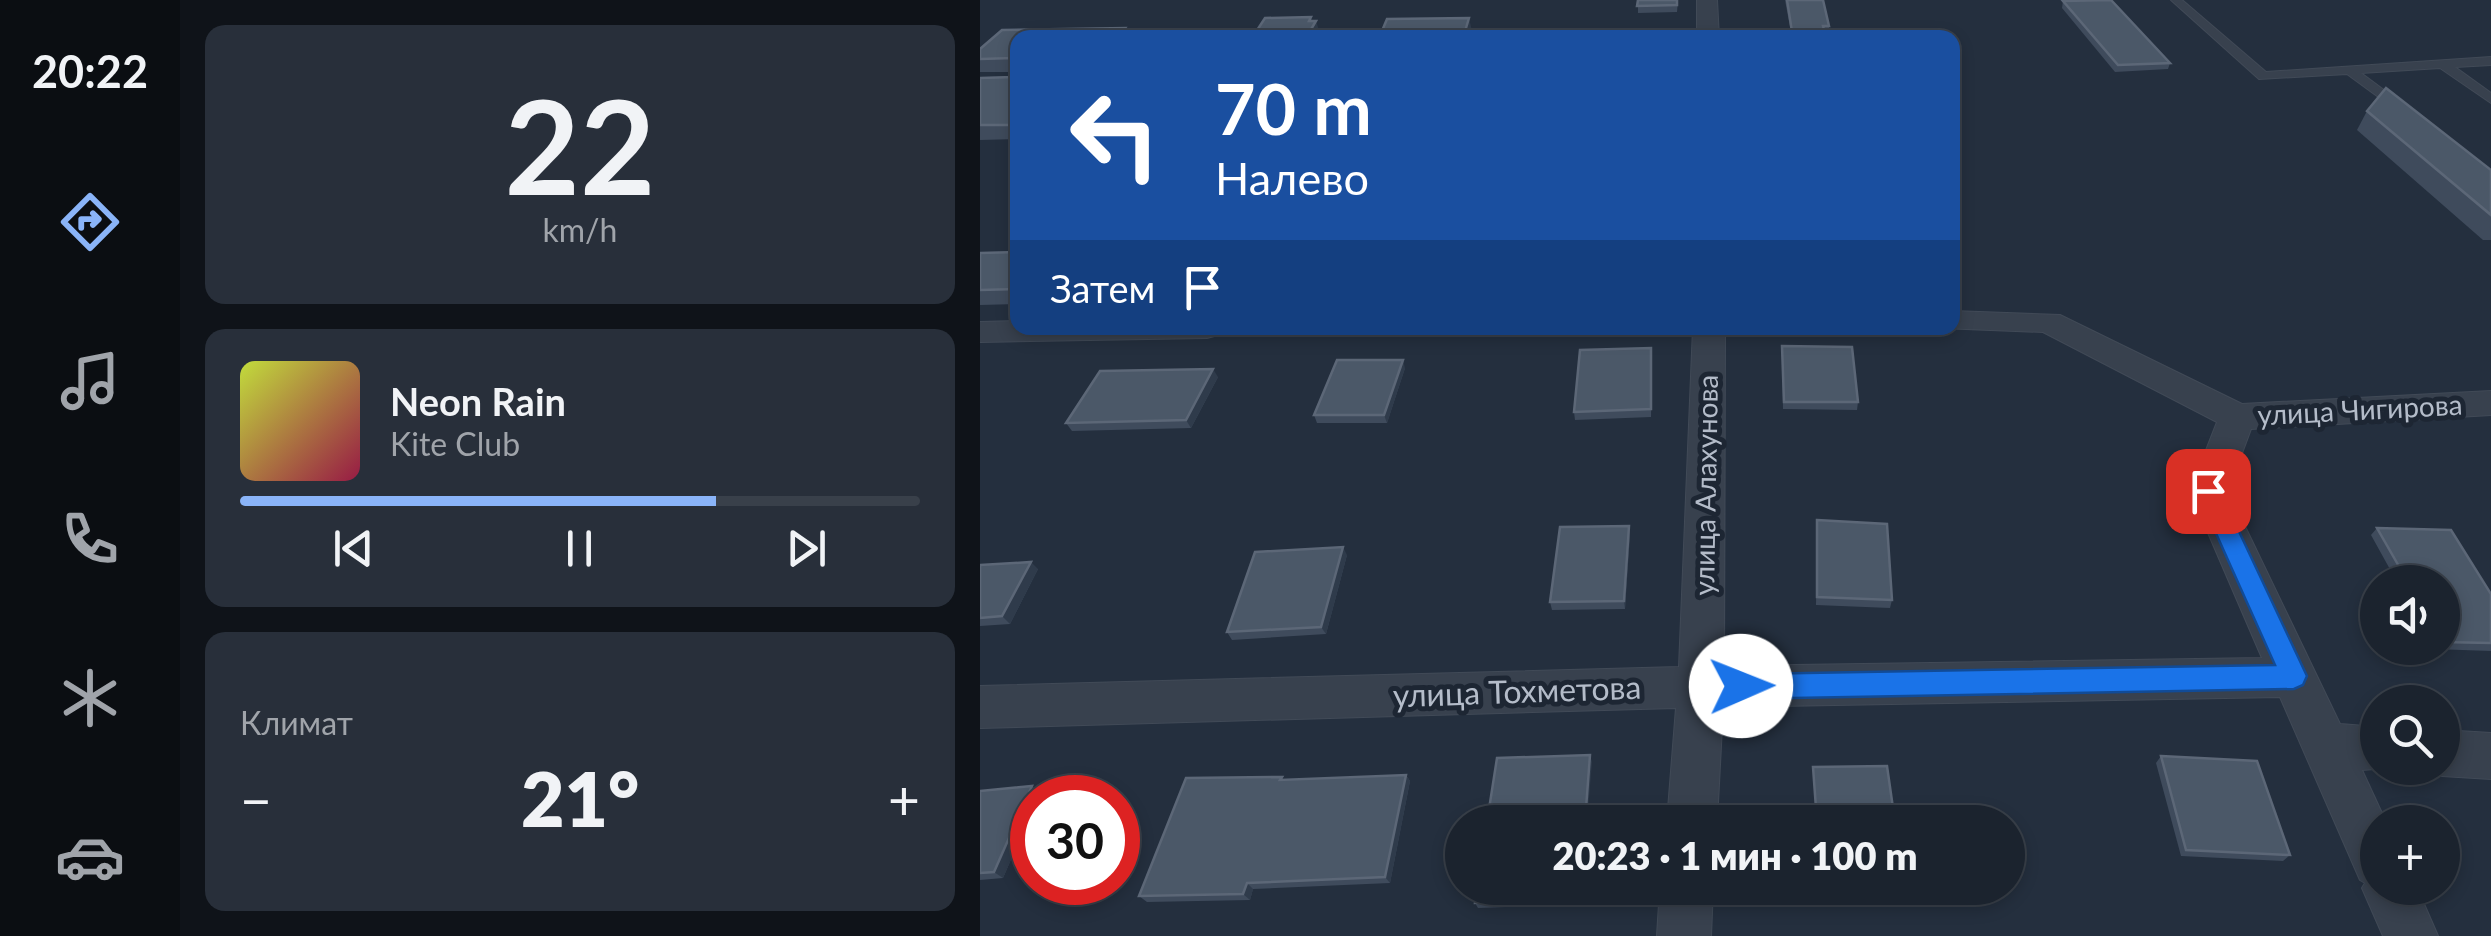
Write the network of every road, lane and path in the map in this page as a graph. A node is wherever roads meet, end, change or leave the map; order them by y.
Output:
1 (1707, 0) edge
2 (2176, 0) edge
3 (1708, 30) edge
4 (2491, 62) edge
5 (2444, 65) junction
6 (2352, 72) junction
7 (2491, 99) edge
8 (2414, 120) edge
9 (1960, 321) edge
10 (1010, 331) edge
11 (980, 332) edge
12 (1710, 335) edge
13 (2491, 403) edge
14 (2237, 417) junction
15 (2294, 676) junction
16 (1701, 687) junction
17 (980, 707) edge
18 (2325, 746) junction
19 (2360, 749) edge
20 (2460, 754) edge
21 (2491, 756) edge
22 (1693, 805) edge
23 (2360, 823) edge
24 (1686, 905) edge
25 (2397, 905) edge
26 (1684, 936) edge
27 (2411, 936) edge

1 - 3 street
2 - 6 lane
4 - 5 lane
5 - 6 lane
5 - 7 lane
6 - 8 lane
9 - 14 street, улица Чигирова
10 - 11 street
12 - 16 street, улица Алахунова
13 - 14 street, улица Чигирова
14 - 15 street
15 - 16 street, улица Тохметова
15 - 18 street
16 - 17 street, улица Тохметова
16 - 22 street, улица Алахунова
18 - 19 street
18 - 23 street
20 - 21 street
24 - 26 street
25 - 27 street

